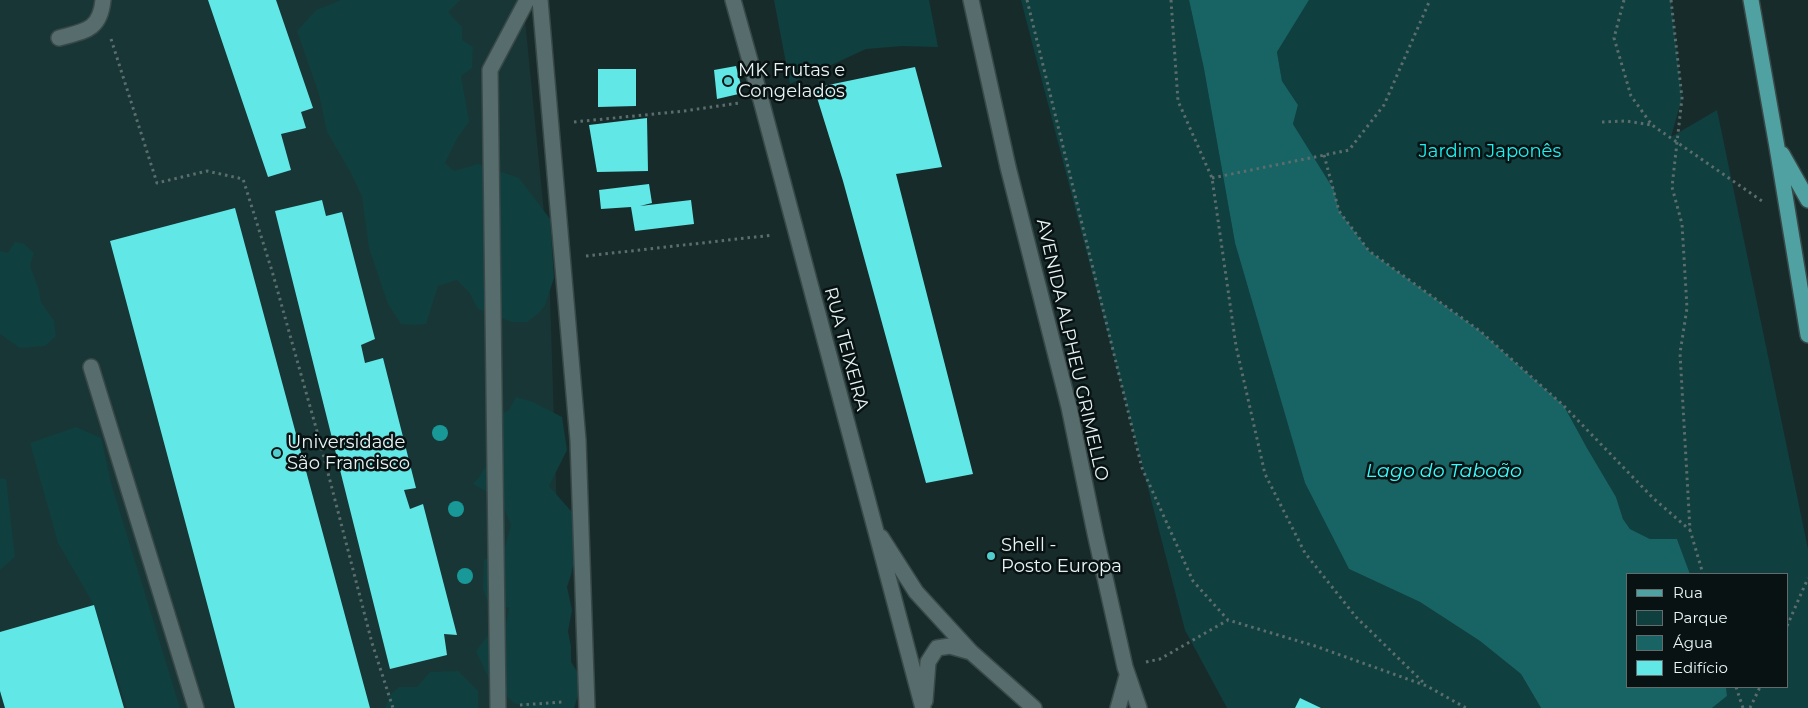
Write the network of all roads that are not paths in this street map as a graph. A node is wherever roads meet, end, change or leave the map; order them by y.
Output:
1 (527, 0) edge
2 (540, 0) edge
3 (732, 0) edge
4 (971, 0) edge
5 (1751, 0) edge
6 (102, 6) edge
7 (59, 38) dead end
8 (1777, 147) junction
9 (1808, 200) edge
10 (1808, 335) edge
11 (91, 367) dead end
12 (873, 524) junction
13 (972, 652) junction
14 (1126, 671) junction
15 (587, 704) edge
16 (498, 707) edge
17 (196, 708) edge
18 (924, 708) edge
19 (1034, 708) edge
20 (1118, 708) edge
21 (1138, 708) edge

1 - 16 street
2 - 15 street
3 - 12 street, RUA TEIXEIRA
4 - 14 street, AVENIDA ALPHEU GRIMELLO
5 - 8 main road
6 - 7 street
8 - 9 main road
8 - 10 main road
11 - 17 street
12 - 13 street
12 - 18 street, RUA TEIXEIRA
13 - 18 street
13 - 19 street
14 - 20 street
14 - 21 street, AVENIDA ALPHEU GRIMELLO

